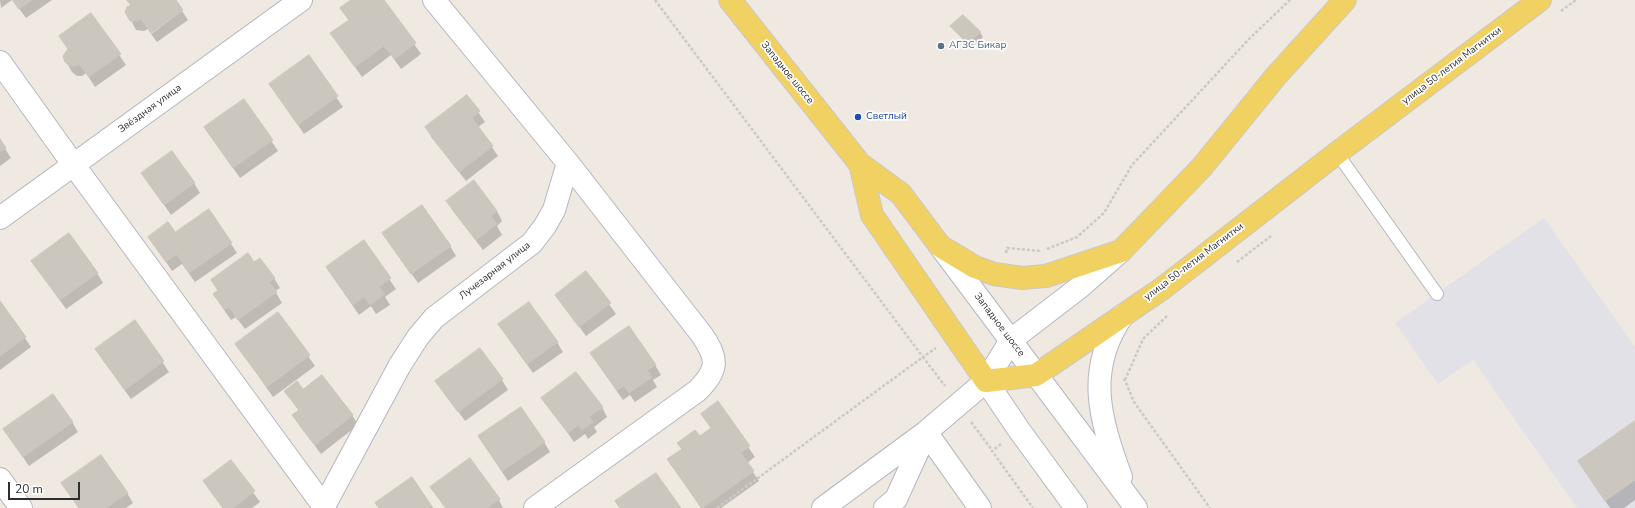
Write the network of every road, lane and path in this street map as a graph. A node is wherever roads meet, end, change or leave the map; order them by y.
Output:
1 (301, 0) edge
2 (434, 0) edge
3 (730, 0) edge
4 (1290, 0) edge
5 (1345, 0) edge
6 (1540, 0) edge
7 (0, 62) edge
8 (1337, 152) junction
9 (568, 163) junction
10 (73, 164) junction
11 (860, 164) junction
12 (0, 218) edge
13 (940, 246) junction
14 (1121, 251) junction
15 (1001, 274) junction
16 (1437, 294) dead end
17 (1122, 316) junction
18 (1011, 340) junction
19 (1036, 374) junction
20 (1100, 380) junction
21 (986, 381) junction
22 (958, 404) junction
23 (926, 432) junction
24 (992, 451) dead end
25 (0, 479) edge
26 (1132, 502) edge
27 (324, 507) edge
28 (21, 508) edge
29 (535, 508) edge
30 (717, 508) edge
31 (823, 508) edge
32 (885, 508) edge
33 (980, 508) edge
34 (1076, 508) edge
35 (1210, 508) edge

1 - 10 street, Звёздная улица
2 - 9 street
3 - 11 main road, Западное шоссе
4 - 15 path
5 - 14 main road
6 - 8 main road, улица 50-летия Магнитки
7 - 10 street
8 - 16 lane
8 - 17 main road, улица 50-летия Магнитки
9 - 27 street, Лучезарная улица
9 - 29 street
10 - 12 street, Звёздная улица
10 - 27 street
11 - 13 main road, Западное шоссе
11 - 21 main road, Западное шоссе
13 - 15 main road
13 - 18 street, Западное шоссе
14 - 15 main road
14 - 18 street
17 - 19 main road, улица 50-летия Магнитки
17 - 20 street, Западное шоссе
18 - 19 street, Западное шоссе
18 - 21 street
19 - 21 main road, улица 50-летия Магнитки
19 - 26 street, Западное шоссе
20 - 26 street, Западное шоссе
20 - 35 path
21 - 22 street
21 - 34 street, Западное шоссе
22 - 23 street
22 - 24 path
22 - 30 path
23 - 31 street
23 - 32 street
23 - 33 street
25 - 28 street

